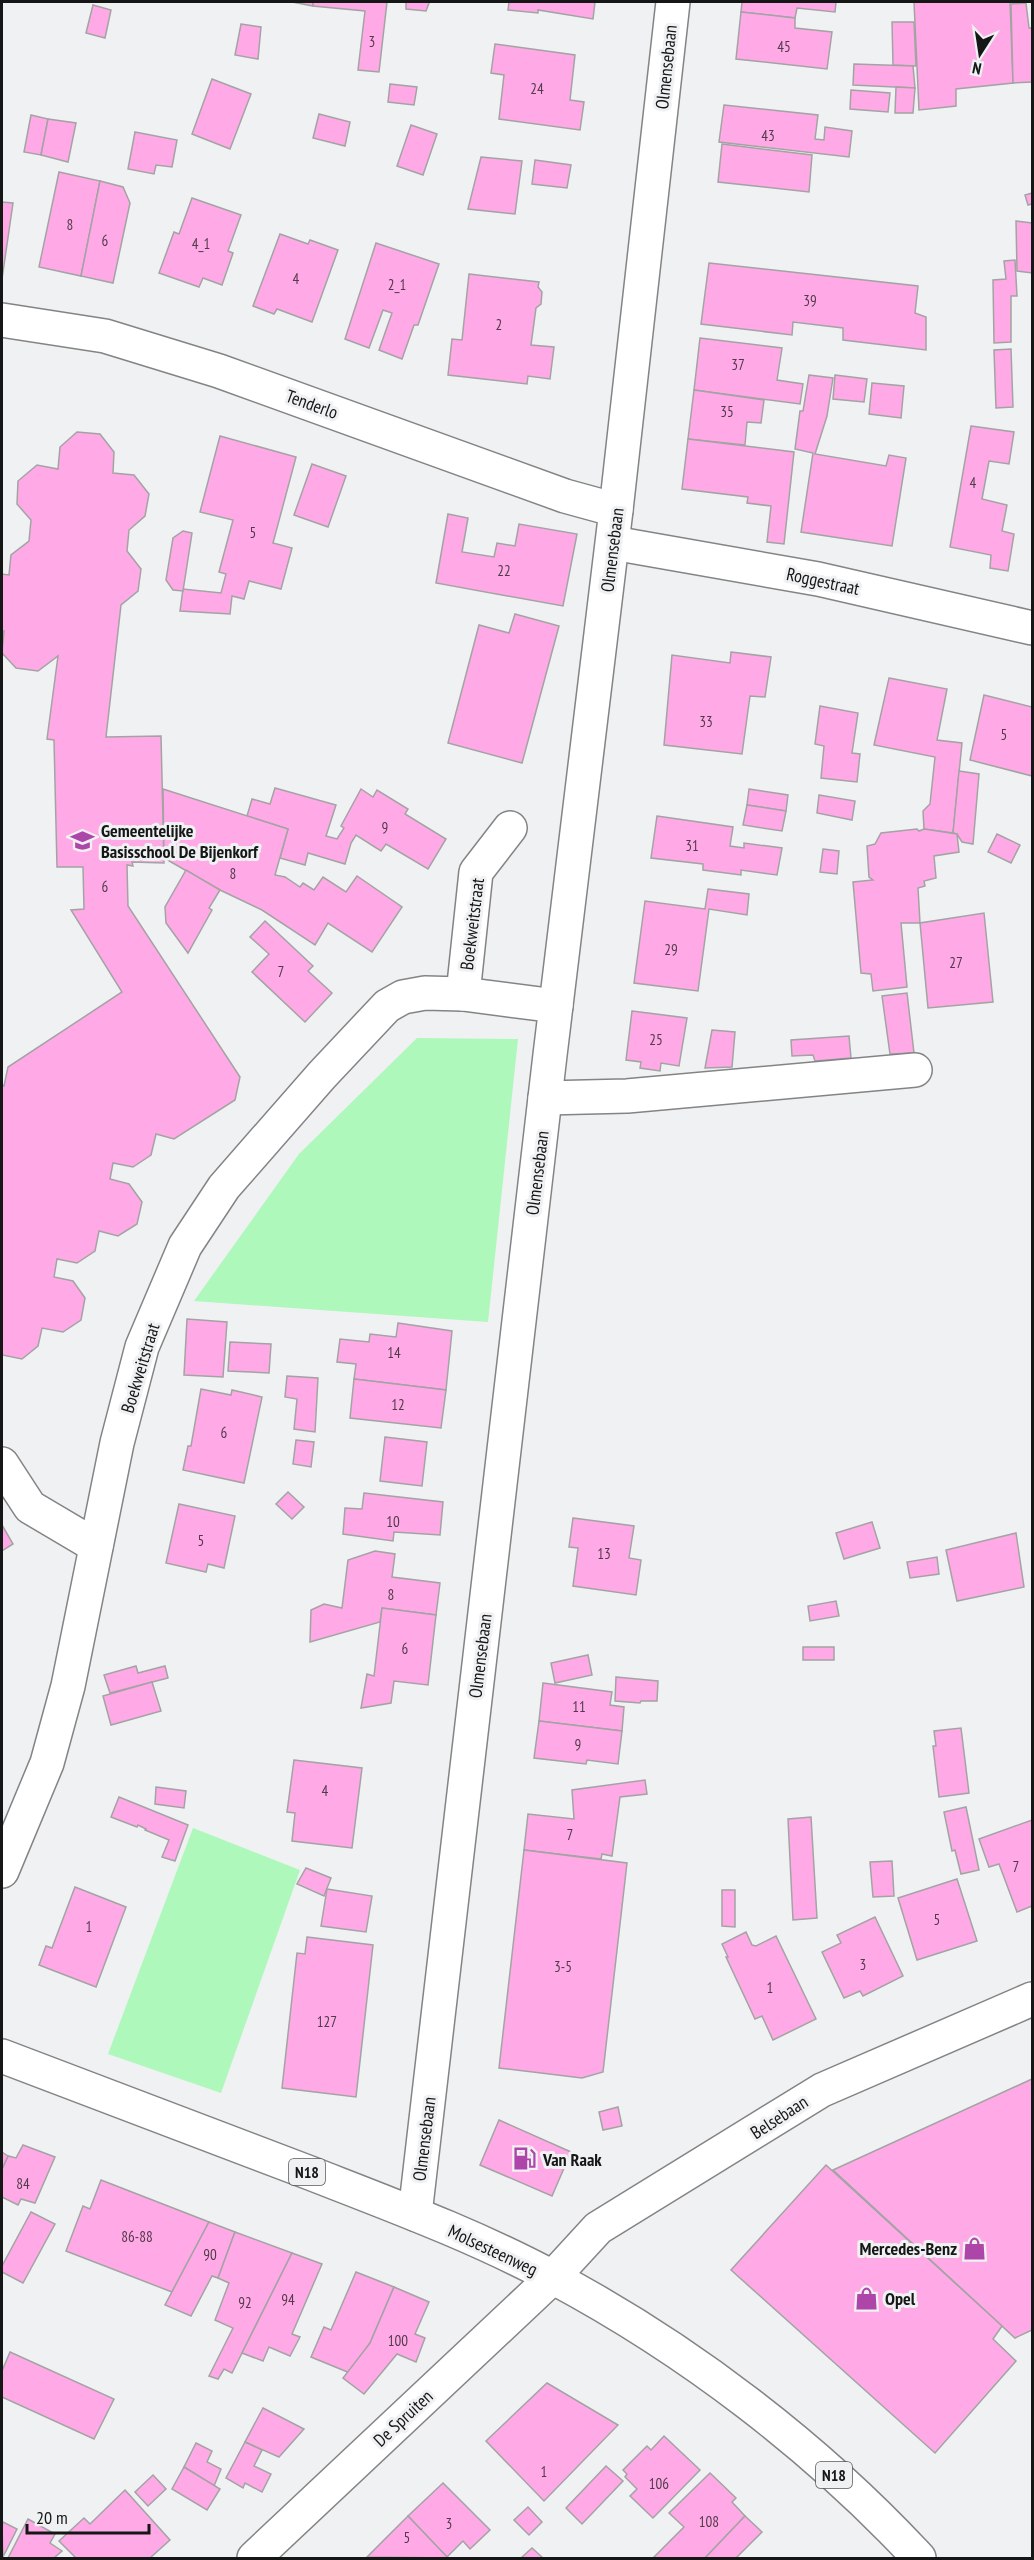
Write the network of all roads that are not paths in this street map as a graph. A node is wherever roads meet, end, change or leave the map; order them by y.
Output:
1 (673, 2) edge
2 (2, 320) edge
3 (616, 510) junction
4 (612, 543) junction
5 (1032, 628) edge
6 (510, 828) dead end
7 (463, 994) junction
8 (556, 1006) junction
9 (915, 1070) dead end
10 (545, 1098) junction
11 (2, 1464) edge
12 (96, 1546) junction
13 (2, 1871) edge
14 (1032, 1999) edge
15 (2, 2056) edge
16 (415, 2214) junction
17 (553, 2277) junction
18 (254, 2559) edge
19 (919, 2559) edge

1 - 3 street, Olmensebaan
2 - 3 street, Tenderlo
3 - 4 street, Olmensebaan
4 - 5 street, Roggestraat
4 - 8 street, Olmensebaan
6 - 7 street, Boekweitstraat
7 - 8 street, Boekweitstraat
7 - 12 street, Boekweitstraat
8 - 10 street, Olmensebaan
9 - 10 street
10 - 16 street, Olmensebaan
11 - 12 street
12 - 13 street, Boekweitstraat
14 - 17 street, Belsebaan
15 - 16 street, Molsesteenweg / N18
16 - 17 street, Molsesteenweg / N18
17 - 18 street, De Spruiten
17 - 19 street, Molsesteenweg / N18

